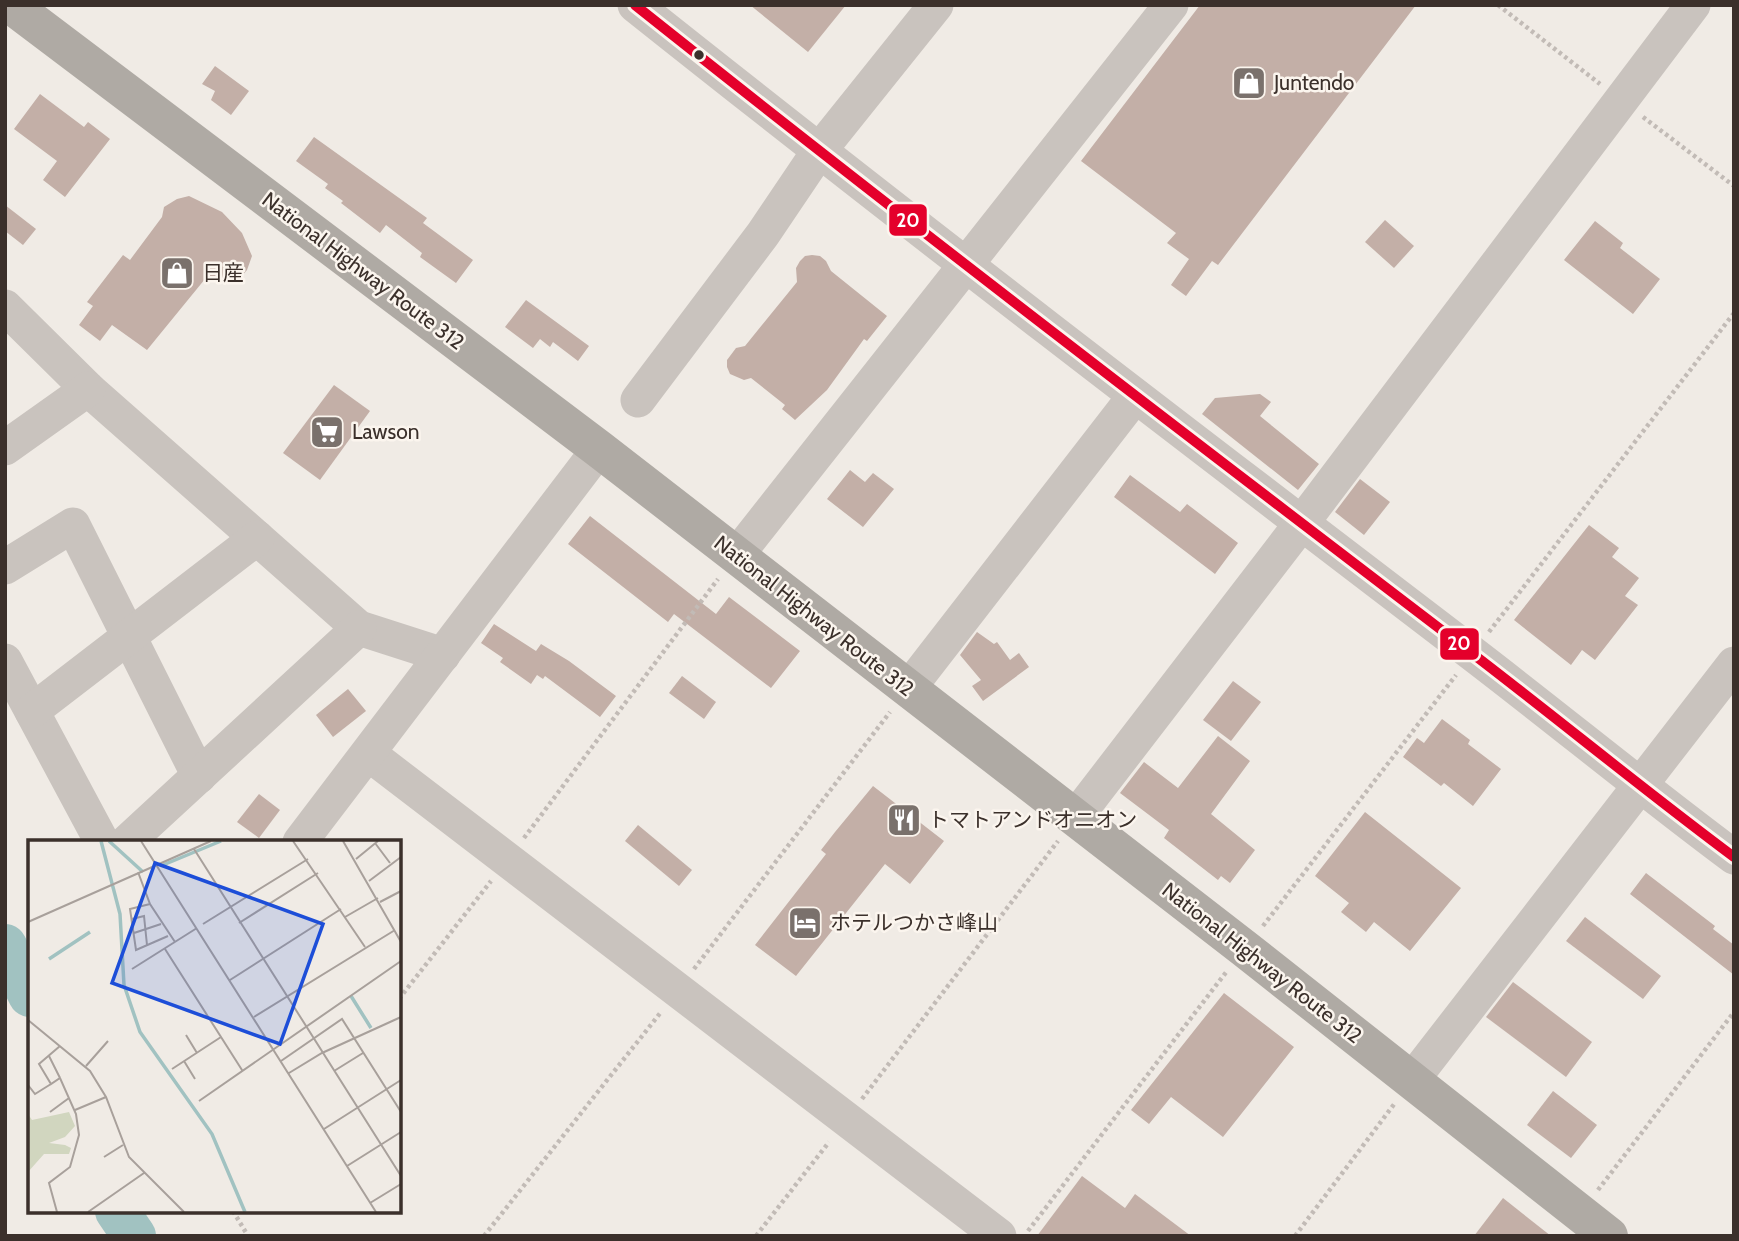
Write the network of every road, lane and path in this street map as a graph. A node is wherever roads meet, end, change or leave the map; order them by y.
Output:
1 (10, 5) edge
2 (635, 5) edge
3 (936, 5) edge
4 (1171, 5) edge
5 (1693, 5) edge
6 (5, 9) edge
7 (819, 151) junction
8 (967, 266) junction
9 (5, 307) edge
10 (88, 389) junction
11 (1135, 396) junction
12 (638, 400) dead end
13 (5, 448) edge
14 (599, 449) junction
15 (1301, 524) junction
16 (257, 538) junction
17 (736, 556) junction
18 (5, 567) edge
19 (359, 628) junction
20 (130, 637) junction
21 (443, 656) junction
22 (5, 661) edge
23 (1734, 664) edge
24 (908, 689) junction
25 (32, 711) junction
26 (369, 754) junction
27 (199, 776) junction
28 (1640, 787) junction
29 (1075, 818) junction
30 (101, 840) edge
31 (129, 840) edge
32 (302, 840) edge
33 (1734, 857) edge
34 (508, 860) junction
35 (1245, 949) junction
36 (679, 990) junction
37 (401, 996) edge
38 (1734, 1012) edge
39 (1412, 1080) junction
40 (847, 1119) junction
41 (234, 1213) edge
42 (1595, 1224) edge
43 (248, 1236) edge
44 (484, 1236) edge
45 (757, 1236) edge
46 (999, 1236) edge
47 (1024, 1236) edge
48 (1295, 1236) edge

1 - 6 street
1 - 14 highway, National Highway Route 312
2 - 7 street
3 - 7 street
4 - 8 street
5 - 15 street
7 - 8 street
7 - 12 street
8 - 11 street
8 - 17 street
9 - 10 street
10 - 13 street
10 - 16 street
11 - 15 street
11 - 24 street
14 - 17 highway, National Highway Route 312
14 - 21 street
15 - 28 street
15 - 29 street
16 - 19 street
16 - 20 street
17 - 24 highway, National Highway Route 312
17 - 34 path
18 - 20 street
19 - 21 street
19 - 27 street
20 - 25 street
20 - 27 street
21 - 26 street
22 - 25 street
23 - 28 street
24 - 29 highway, National Highway Route 312
24 - 36 path
25 - 30 street
26 - 32 street
26 - 34 street
27 - 31 street
28 - 33 street
28 - 39 street
29 - 35 highway, National Highway Route 312
29 - 40 path
34 - 36 street
34 - 37 path
35 - 39 highway, National Highway Route 312
35 - 47 path
36 - 40 street
36 - 44 path
38 - 42 path
39 - 42 highway, National Highway Route 312
39 - 48 path
40 - 45 path
40 - 46 street
41 - 43 path

